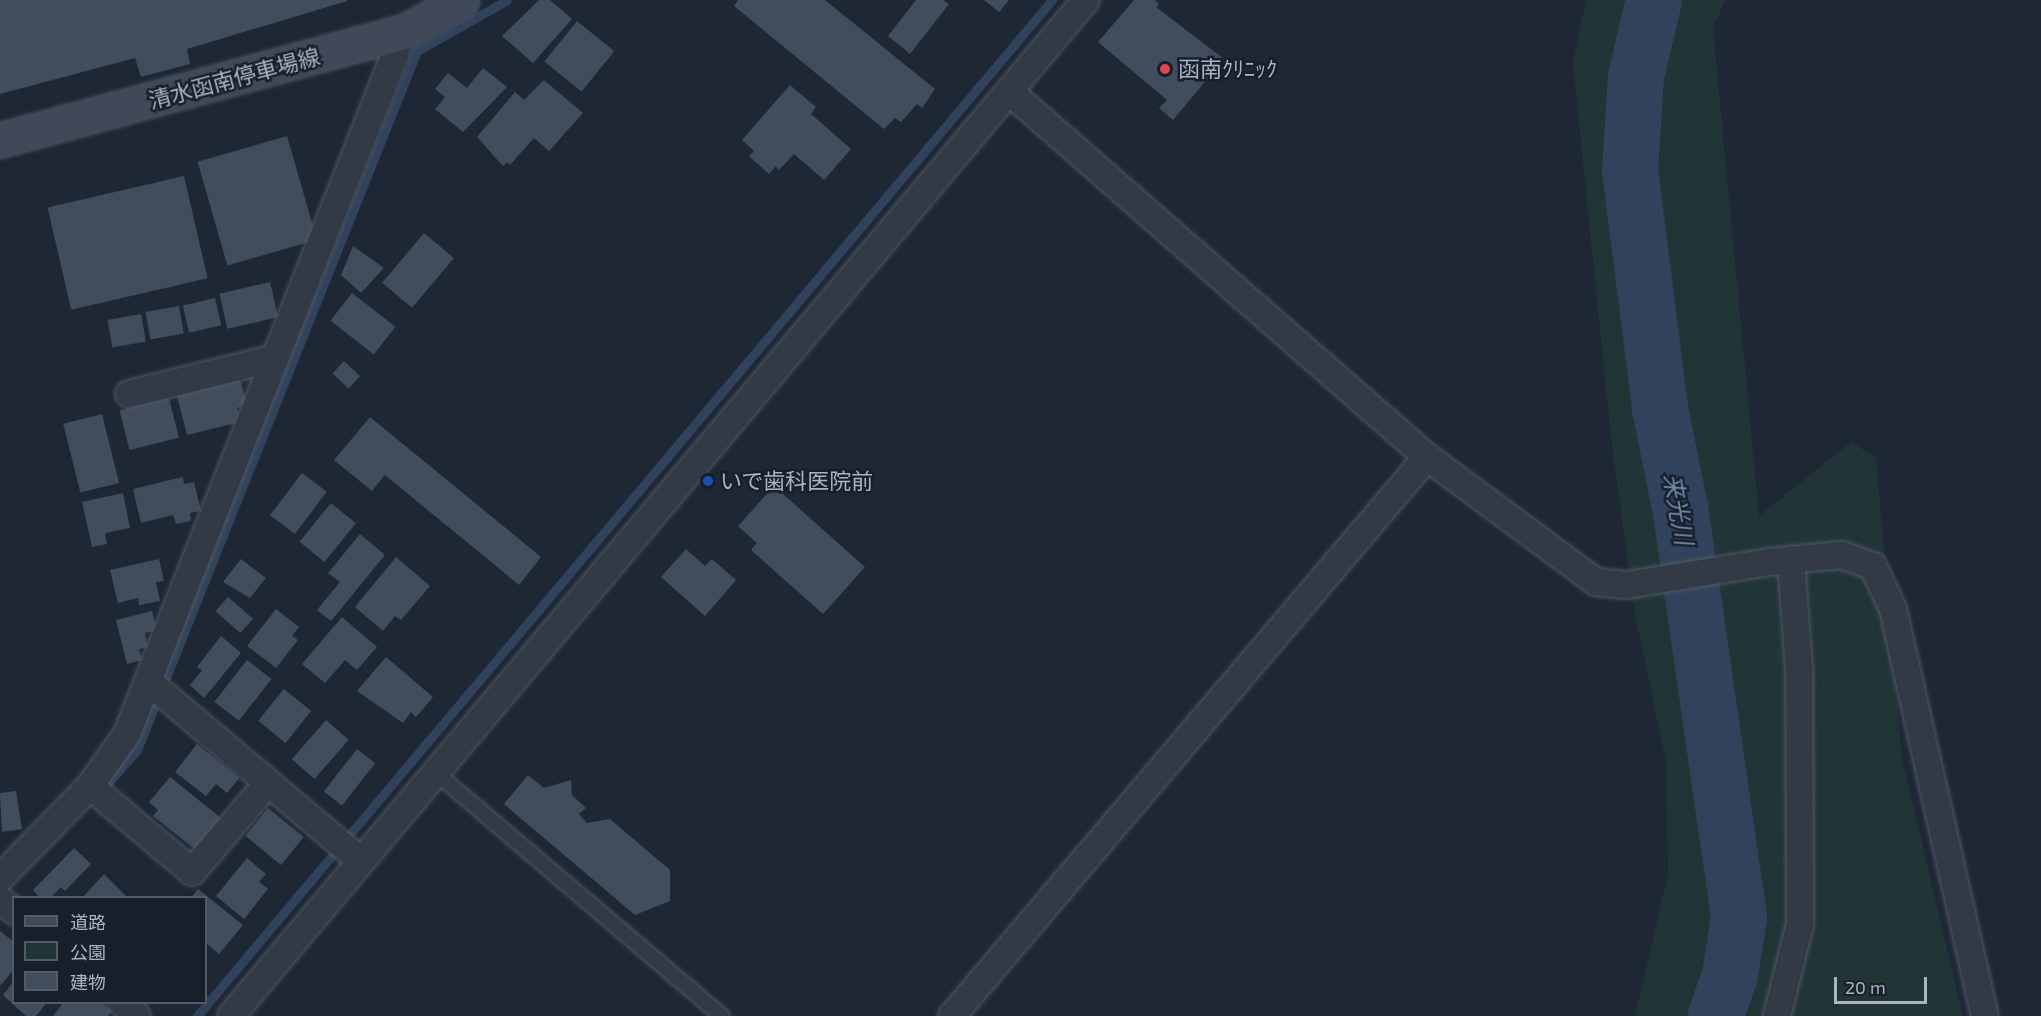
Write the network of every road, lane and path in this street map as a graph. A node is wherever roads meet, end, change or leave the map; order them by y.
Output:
1 (462, 0) edge
2 (1086, 0) edge
3 (404, 32) junction
4 (1011, 93) junction
5 (0, 141) edge
6 (276, 358) junction
7 (129, 394) dead end
8 (1427, 457) junction
9 (1780, 560) junction
10 (149, 682) junction
11 (435, 772) junction
12 (268, 783) junction
13 (99, 794) junction
14 (360, 860) junction
15 (0, 878) edge
16 (123, 1004) edge
17 (137, 1016) edge
18 (231, 1016) edge
19 (722, 1016) edge
20 (952, 1016) edge
21 (1777, 1016) edge
22 (1985, 1016) edge

1 - 3 main road, 清水函南停車場線
2 - 4 street
3 - 5 main road, 清水函南停車場線
3 - 6 street
4 - 8 street
4 - 11 street
6 - 7 street
6 - 10 street
8 - 9 street
8 - 20 street
9 - 21 street
9 - 22 street
10 - 12 street
10 - 13 street
11 - 14 street
11 - 19 lane
12 - 13 street
12 - 14 street
13 - 15 street
14 - 18 street
16 - 17 street

